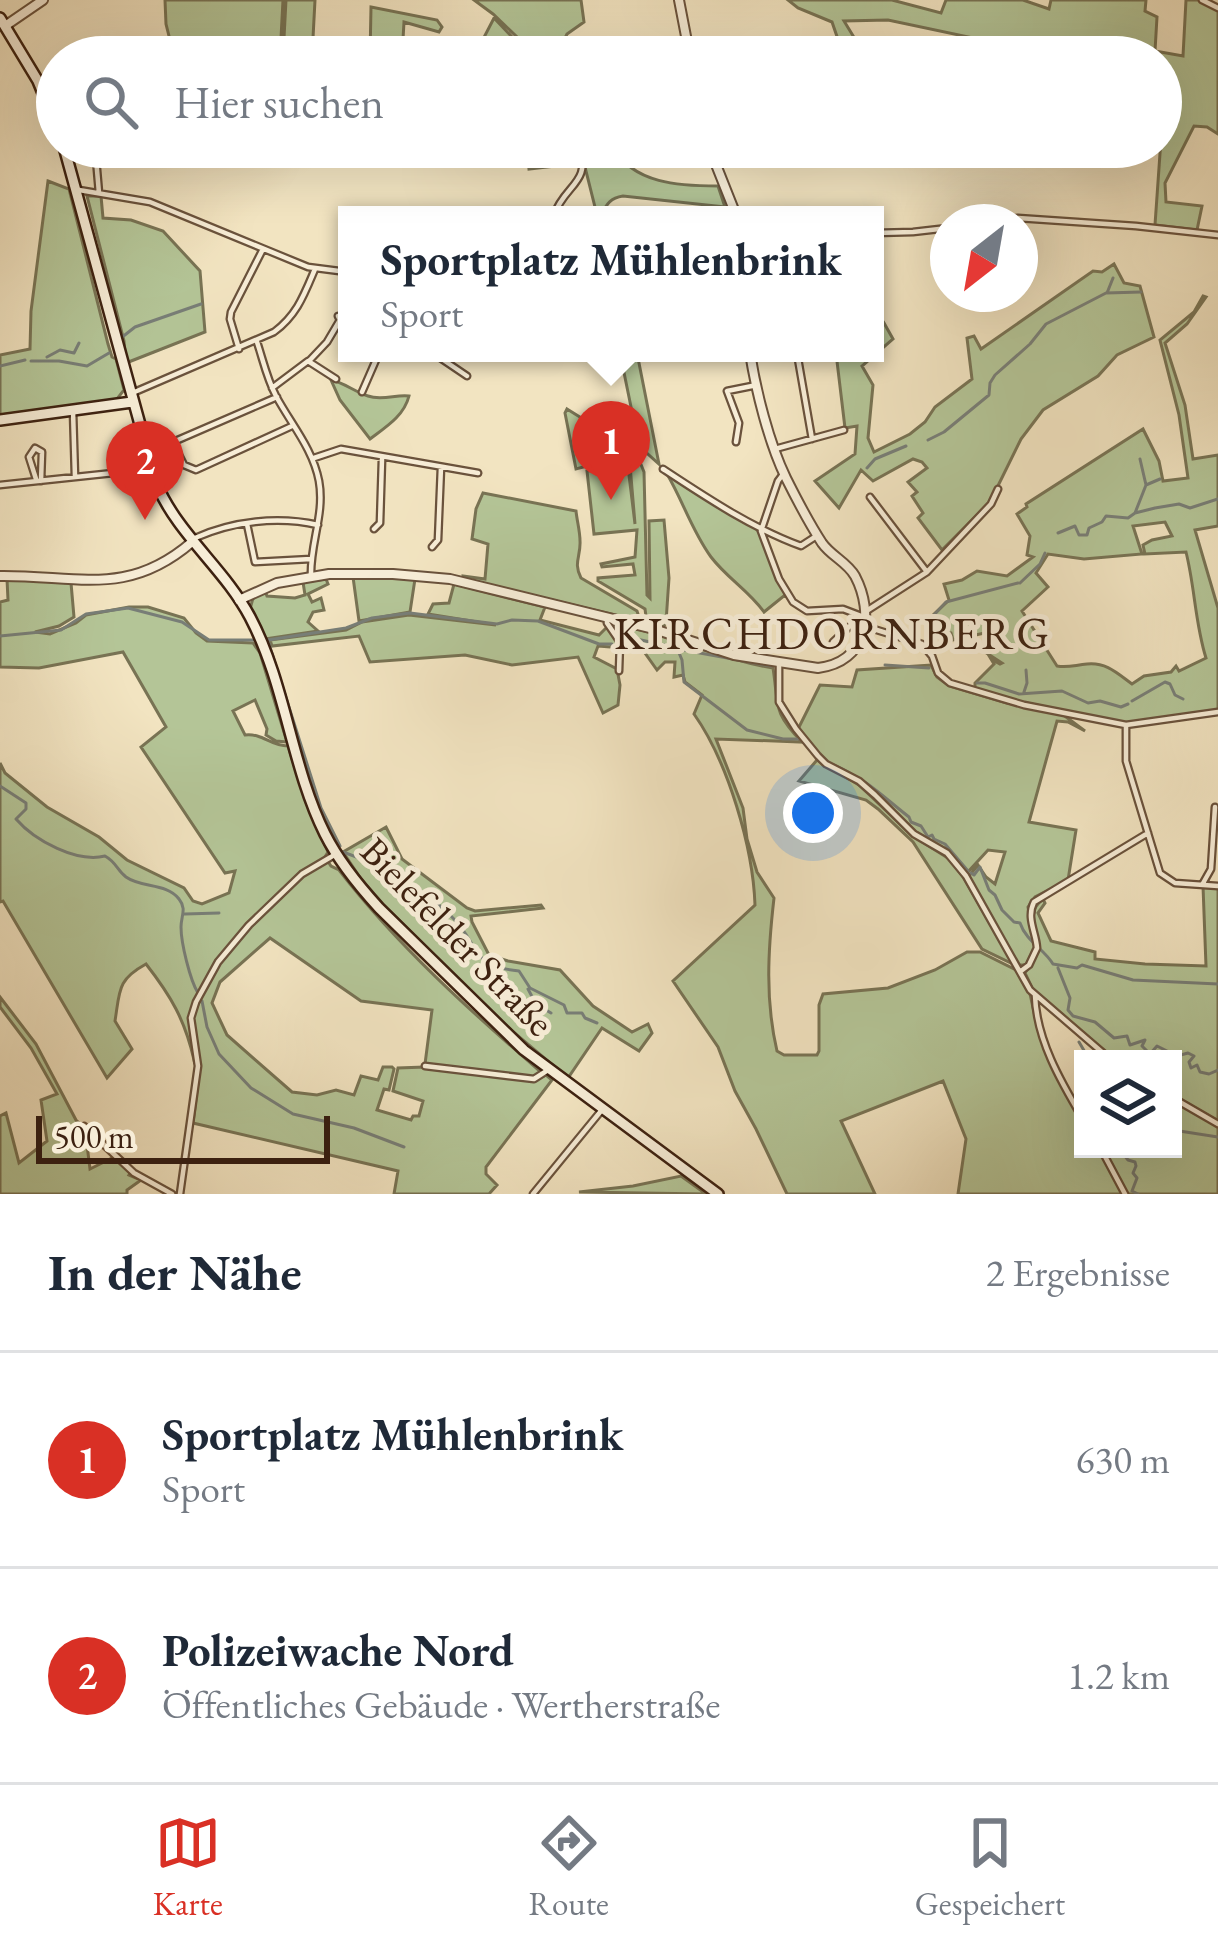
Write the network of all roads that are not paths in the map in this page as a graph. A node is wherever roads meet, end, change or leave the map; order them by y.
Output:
1 (43, 0) edge
2 (679, 0) edge
3 (1202, 0) edge
4 (1218, 8) edge
5 (2, 24) edge
6 (686, 36) edge
7 (36, 78) edge
8 (70, 168) edge
9 (97, 168) edge
10 (584, 168) edge
11 (717, 168) edge
12 (76, 190) junction
13 (99, 193) junction
14 (557, 206) edge
15 (732, 206) edge
16 (1038, 219) edge
17 (930, 230) edge
18 (884, 233) edge
19 (1218, 235) edge
20 (263, 249) junction
21 (315, 269) junction
22 (338, 271) edge
23 (338, 323) edge
24 (257, 341) junction
25 (239, 350) junction
26 (308, 362) junction
27 (375, 362) edge
28 (446, 362) edge
29 (752, 362) edge
30 (799, 362) edge
31 (467, 376) dead end
32 (336, 379) dead end
33 (757, 385) junction
34 (272, 388) junction
35 (362, 392) dead end
36 (277, 397) junction
37 (131, 398) junction
38 (73, 411) junction
39 (0, 420) edge
40 (294, 425) junction
41 (844, 430) dead end
42 (812, 439) junction
43 (736, 442) dead end
44 (173, 443) junction
45 (775, 449) junction
46 (146, 454) junction
47 (382, 457) junction
48 (312, 458) junction
49 (441, 467) junction
50 (151, 469) junction
51 (663, 469) dead end
52 (478, 473) dead end
53 (784, 473) junction
54 (75, 478) junction
55 (0, 485) edge
56 (998, 489) dead end
57 (870, 497) dead end
58 (247, 524) junction
59 (318, 525) junction
60 (374, 529) dead end
61 (761, 531) junction
62 (818, 536) junction
63 (191, 542) junction
64 (432, 547) dead end
65 (311, 559) junction
66 (927, 572) junction
67 (0, 576) edge
68 (311, 576) junction
69 (239, 600) junction
70 (608, 619) junction
71 (864, 621) junction
72 (832, 642) dead end
73 (779, 663) junction
74 (620, 671) dead end
75 (1218, 712) edge
76 (1126, 725) junction
77 (1215, 807) dead end
78 (1148, 833) junction
79 (336, 854) junction
80 (1202, 885) junction
81 (1218, 886) edge
82 (1020, 971) junction
83 (1035, 995) junction
84 (1099, 1050) edge
85 (425, 1066) dead end
86 (548, 1070) junction
87 (1074, 1102) edge
88 (1182, 1103) edge
89 (602, 1110) junction
90 (1218, 1124) edge
91 (84, 1126) dead end
92 (1106, 1158) edge
93 (176, 1194) edge
94 (533, 1194) edge
95 (718, 1194) edge
96 (1125, 1194) edge

1 - 5 street
2 - 6 street
3 - 4 street
5 - 7 main road
8 - 12 main road, Bielefelder Straße
9 - 13 street
10 - 14 street
11 - 15 street
12 - 13 street
12 - 37 main road, Bielefelder Straße
13 - 20 street
16 - 19 street
17 - 18 street
20 - 21 street
20 - 25 street
21 - 22 street
21 - 24 street
23 - 26 street
24 - 25 street
24 - 34 street
25 - 37 street
26 - 32 street
26 - 34 street
27 - 35 street
28 - 31 street
29 - 33 street
30 - 42 street
33 - 43 street
33 - 45 street
34 - 36 street
36 - 40 street
36 - 44 street
37 - 38 main road
37 - 46 main road, Bielefelder Straße
38 - 39 main road
38 - 54 street
40 - 44 street
40 - 48 street
41 - 42 street
42 - 45 street
44 - 46 street
45 - 53 street
46 - 50 main road, Bielefelder Straße
47 - 48 street
47 - 49 street
47 - 60 street
48 - 59 street
49 - 52 street
49 - 64 street
50 - 54 street
50 - 63 main road, Bielefelder Straße
51 - 61 street
53 - 61 street
53 - 62 street
54 - 55 street
56 - 66 street
57 - 66 street
58 - 59 street
58 - 63 street
58 - 65 street
59 - 65 street
61 - 62 street
61 - 71 street
62 - 71 street
63 - 67 street
63 - 69 main road, Bielefelder Straße
65 - 68 street
66 - 71 street
68 - 69 street
68 - 70 street
69 - 79 main road, Bielefelder Straße
70 - 73 street
70 - 74 street
71 - 72 street
71 - 73 street
71 - 76 street
73 - 82 street
75 - 76 street
76 - 78 street
77 - 80 street
78 - 80 street
78 - 82 street
79 - 86 main road, Bielefelder Straße
79 - 93 street
80 - 81 street
82 - 83 street
83 - 84 street
83 - 87 street
85 - 86 street
86 - 89 main road, Bielefelder Straße
88 - 90 street
89 - 94 street
89 - 95 main road, Bielefelder Straße
91 - 93 street
92 - 96 street

